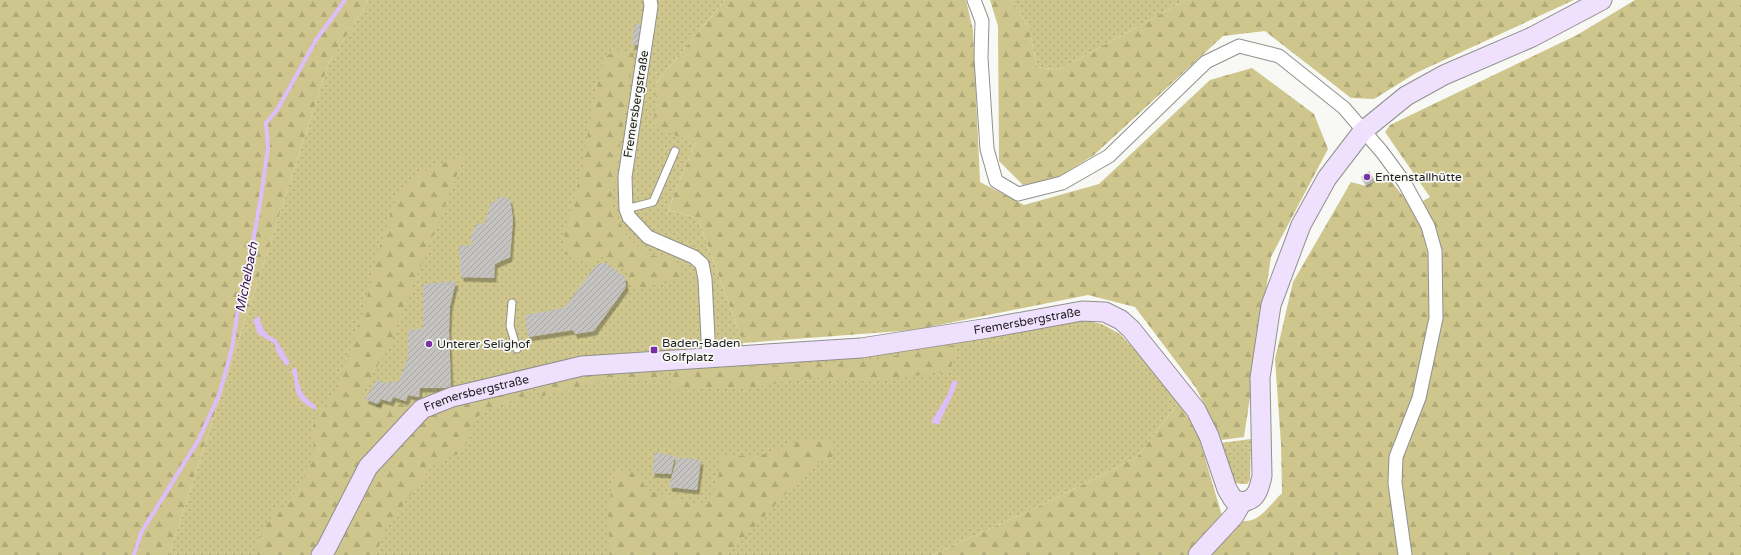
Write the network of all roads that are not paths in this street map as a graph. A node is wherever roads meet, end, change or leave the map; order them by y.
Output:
1 (650, 0) edge
2 (974, 0) edge
3 (1602, 0) edge
4 (1364, 131) junction
5 (675, 151) dead end
6 (626, 209) junction
7 (512, 303) dead end
8 (517, 349) dead end
9 (709, 358) junction
10 (1242, 502) junction
11 (321, 555) edge
12 (1198, 555) edge
13 (1404, 555) edge

1 - 6 street, Fremersbergstraße
2 - 4 street
3 - 4 main road
4 - 10 main road
4 - 13 street
5 - 6 lane
6 - 9 street
7 - 8 lane
9 - 10 main road, Fremersbergstraße
9 - 11 main road, Fremersbergstraße
10 - 12 main road

